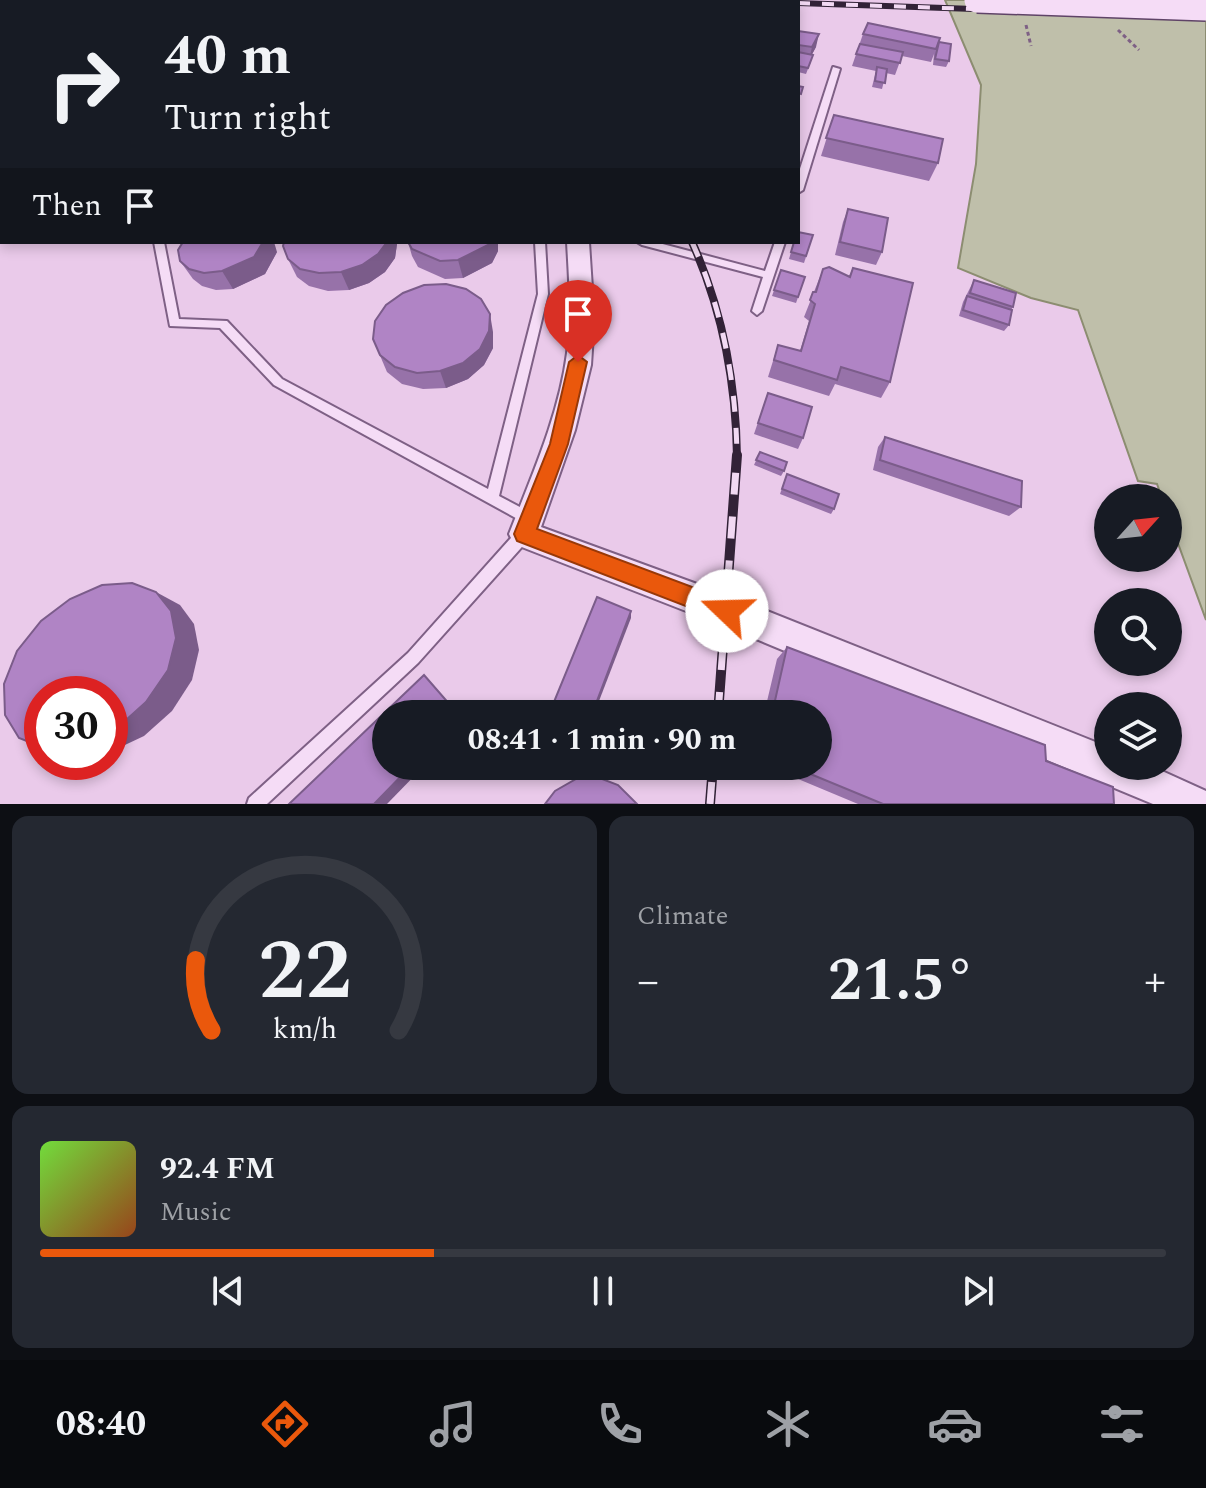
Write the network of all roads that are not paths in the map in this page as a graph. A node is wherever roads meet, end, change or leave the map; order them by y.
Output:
1 (977, 0) edge
2 (1206, 8) edge
3 (836, 69) dead end
4 (800, 184) edge
5 (159, 244) edge
6 (540, 244) edge
7 (578, 244) edge
8 (650, 244) edge
9 (779, 244) edge
10 (768, 275) junction
11 (757, 311) dead end
12 (492, 499) junction
13 (527, 527) junction
14 (1094, 759) edge
15 (1141, 780) edge
16 (255, 804) edge
17 (1193, 804) edge

1 - 2 street, bridge
3 - 4 lane
5 - 12 lane
6 - 12 lane
7 - 13 street
8 - 10 lane
9 - 10 lane
10 - 11 lane
12 - 13 lane
13 - 14 street
13 - 16 lane
15 - 17 street

